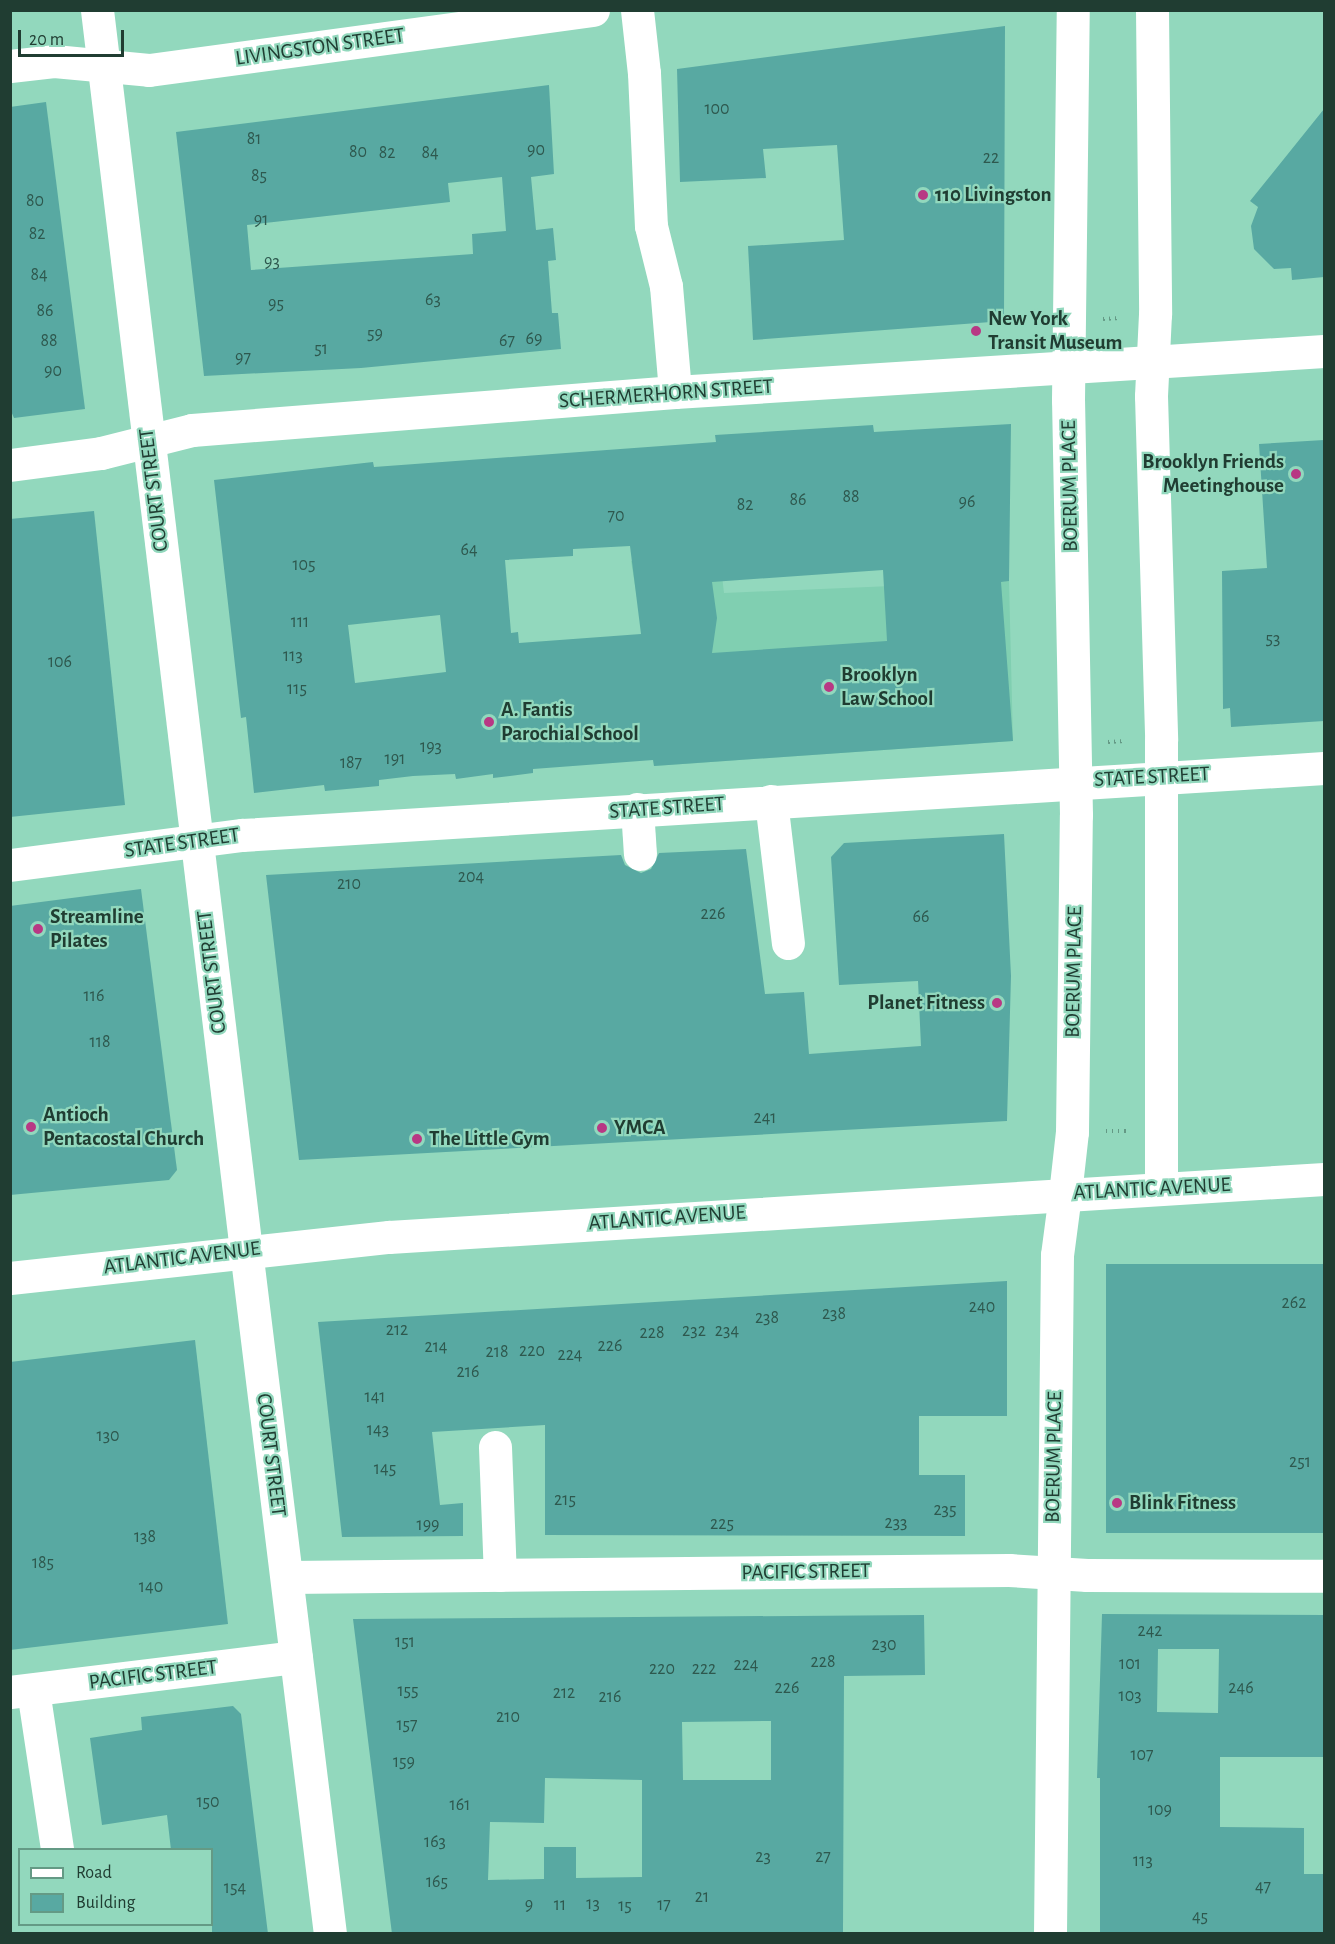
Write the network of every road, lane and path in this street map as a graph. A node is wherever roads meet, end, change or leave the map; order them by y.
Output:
1 (97, 10) edge
2 (593, 10) edge
3 (637, 10) edge
4 (1073, 10) edge
5 (1152, 10) edge
6 (104, 64) junction
7 (10, 66) edge
8 (1126, 318) dead end
9 (1096, 319) dead end
10 (1324, 351) edge
11 (1152, 360) junction
12 (1069, 368) junction
13 (675, 392) junction
14 (148, 442) junction
15 (10, 465) edge
16 (1125, 741) dead end
17 (1107, 742) dead end
18 (1324, 768) edge
19 (1160, 776) junction
20 (1076, 781) junction
21 (771, 801) junction
22 (637, 809) junction
23 (196, 842) junction
24 (640, 854) dead end
25 (10, 865) edge
26 (788, 943) dead end
27 (1106, 1131) dead end
28 (1131, 1131) dead end
29 (1324, 1179) edge
30 (1161, 1188) junction
31 (1065, 1194) junction
32 (246, 1250) junction
33 (10, 1278) edge
34 (495, 1447) dead end
35 (1052, 1572) junction
36 (500, 1575) junction
37 (1324, 1576) edge
38 (287, 1577) junction
39 (296, 1657) junction
40 (22, 1691) edge
41 (57, 1848) edge
42 (330, 1934) edge
43 (1050, 1934) edge

1 - 6 street, COURT STREET
2 - 6 street, LIVINGSTON STREET
3 - 13 street
4 - 12 street, BOERUM PLACE
5 - 11 street
6 - 7 street, LIVINGSTON STREET
6 - 14 street, COURT STREET
8 - 9 path
10 - 11 street, SCHERMERHORN STREET
11 - 12 street, SCHERMERHORN STREET
11 - 19 street
12 - 13 street, SCHERMERHORN STREET
12 - 20 street, BOERUM PLACE
13 - 14 street, SCHERMERHORN STREET
14 - 15 street, SCHERMERHORN STREET
14 - 23 street, COURT STREET
16 - 17 path
18 - 19 street, STATE STREET
19 - 20 street, STATE STREET
19 - 30 street
20 - 21 street, STATE STREET
20 - 31 street, BOERUM PLACE
21 - 22 street, STATE STREET
21 - 26 street
22 - 23 street, STATE STREET
22 - 24 street
23 - 25 street, STATE STREET
23 - 32 street, COURT STREET
27 - 28 path
29 - 30 street, ATLANTIC AVENUE
30 - 31 street, ATLANTIC AVENUE
31 - 32 street, ATLANTIC AVENUE
31 - 35 street, BOERUM PLACE
32 - 33 street, ATLANTIC AVENUE
32 - 38 street, COURT STREET
34 - 36 street
35 - 36 street, PACIFIC STREET
35 - 37 street, PACIFIC STREET
35 - 43 street, BOERUM PLACE
36 - 38 street, PACIFIC STREET
38 - 39 street, COURT STREET
39 - 40 street, PACIFIC STREET
39 - 42 street, COURT STREET
40 - 41 street

